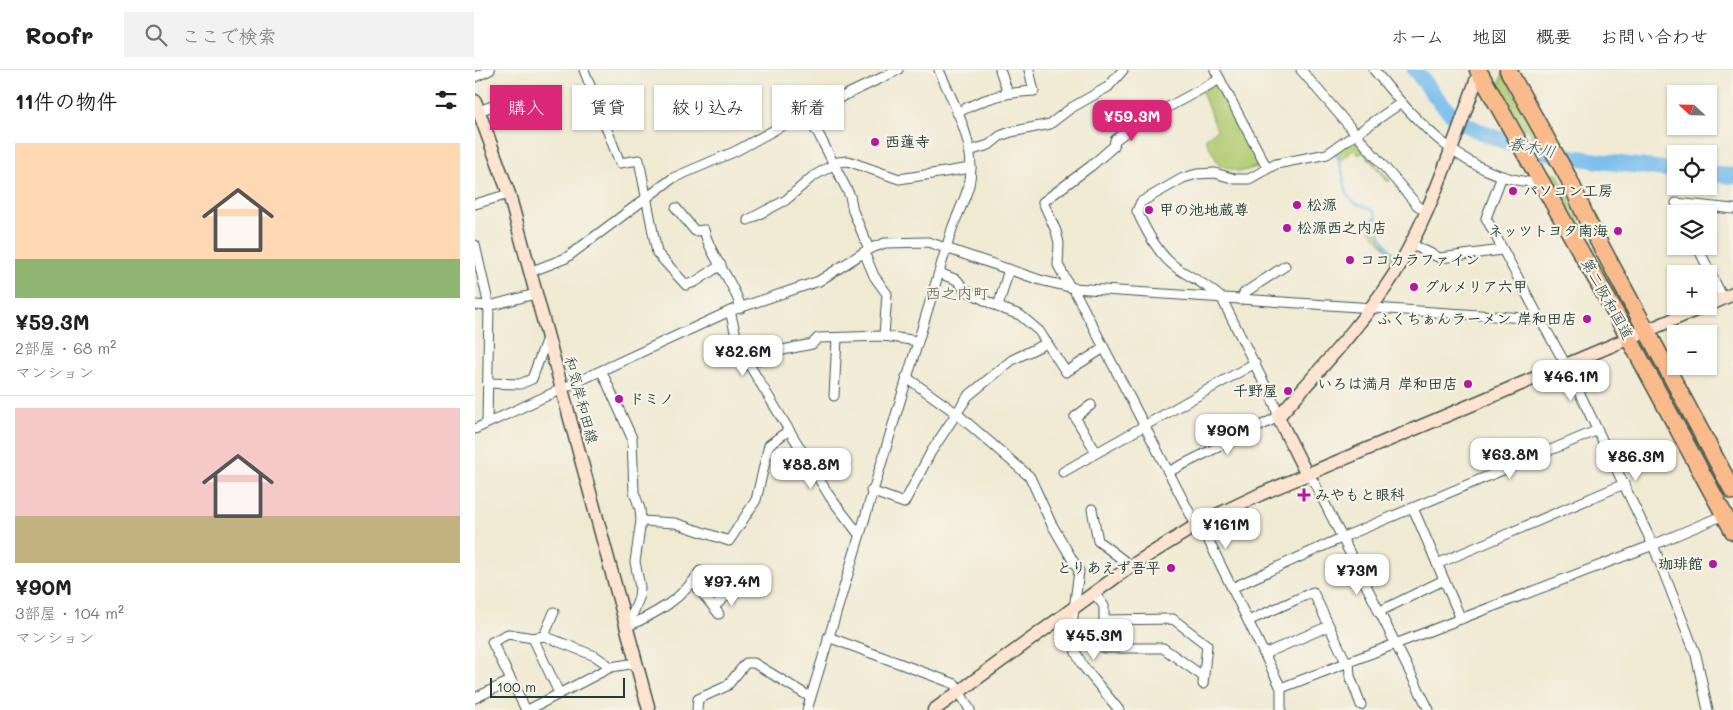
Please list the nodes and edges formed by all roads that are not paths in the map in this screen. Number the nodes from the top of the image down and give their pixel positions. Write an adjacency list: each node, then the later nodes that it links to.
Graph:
1 (490, 70): 13 (street)
2 (584, 70): 32 (street)
3 (898, 70): 16 (street)
4 (939, 70): 20 (street)
5 (1000, 70): 15 (street)
6 (1029, 70): 15 (street)
7 (1123, 70): 25 (street)
8 (1215, 70): 14 (street)
9 (1301, 70): 23 (street)
10 (1374, 70): 18 (street)
11 (1479, 70): 24 (street); 30 (highway, 第二阪和国道)
12 (1508, 70): 65 (highway, 第二阪和国道)
13 (475, 77)
14 (1220, 78): 28 (street); 52 (street)
15 (1008, 93): 20 (street)
16 (844, 96)
17 (490, 103): 19 (street)
18 (1401, 103): 23 (street); 24 (street)
19 (477, 106): 31 (street, 和気岸和田線)
20 (957, 113): 25 (street)
21 (775, 130): 32 (street)
22 (816, 130): 26 (street)
23 (1356, 133): 28 (street); 39 (street)
24 (1450, 150): 29 (street); 39 (street)
25 (969, 151): 27 (street)
26 (833, 164): 27 (street); 40 (street); 44 (street)
27 (971, 168): 43 (street)
28 (1267, 168): 55 (street)
29 (1502, 176): 30 (street); 45 (street)
30 (1538, 177): 69 (highway, 第二阪和国道)
31 (509, 194): 33 (street); 50 (street, 和気岸和田線)
32 (646, 198): 47 (street); 50 (street)
33 (475, 204)
34 (1677, 205): 35 (street)
35 (1695, 205)
36 (1717, 207): 38 (street)
37 (676, 208): 47 (street)
38 (1733, 209)
39 (1427, 212): 41 (street)
40 (748, 220)
41 (1411, 244): 45 (street); 61 (street)
42 (475, 245): 58 (street)
43 (947, 248): 44 (street); 49 (street); 51 (street)
44 (866, 250): 60 (street); 66 (street)
45 (1502, 250): 64 (street)
46 (1703, 255): 54 (street)
47 (721, 266): 60 (street)
48 (1285, 266): 56 (street)
49 (1009, 270): 52 (street); 59 (street)
50 (529, 272): 53 (street, 和気岸和田線)
51 (939, 273): 59 (street); 70 (street)
52 (1072, 287): 55 (street); 72 (street)
53 (535, 294): 58 (street); 67 (street, 和気岸和田線)
54 (1728, 296)
55 (1222, 299): 56 (street); 73 (street)
56 (1241, 300): 61 (street)
57 (475, 305): 58 (street)
58 (489, 306): 78 (street)
59 (998, 307): 71 (street)
60 (741, 308): 62 (street)
61 (1370, 308): 64 (street); 83 (street)
62 (730, 311): 74 (street); 76 (street)
63 (1684, 315): 65 (street)
64 (1540, 319): 75 (street)
65 (1647, 331): 69 (street); 95 (highway, 第二阪和国道)
66 (884, 336): 68 (street); 70 (street)
67 (547, 338): 78 (street); 79 (street, 和気岸和田線)
68 (837, 338): 74 (street); 80 (street)
69 (1629, 338): 75 (street); 98 (highway, 第二阪和国道)
70 (918, 341): 77 (street)
71 (1047, 343): 72 (street); 82 (street)
72 (1104, 348): 85 (street)
73 (1255, 362): 83 (street); 85 (street)
74 (749, 364): 87 (street)
75 (1566, 365): 88 (street); 92 (street)
76 (602, 372): 79 (street); 99 (street)
77 (906, 378): 82 (street); 94 (street)
78 (488, 383): 84 (street)
79 (561, 390): 84 (street); 119 (street, 和気岸和田線)
80 (834, 396)
81 (1091, 405): 89 (street)
82 (956, 413): 94 (street); 113 (street)
83 (1278, 417): 91 (street); 92 (street)
84 (487, 423): 86 (street)
85 (1143, 426): 89 (street); 91 (street)
86 (475, 429)
87 (789, 430): 99 (street); 102 (street)
88 (1598, 430): 93 (street); 96 (street)
89 (1096, 452): 90 (street)
90 (1063, 472)
91 (1168, 472): 100 (street)
92 (1307, 475): 100 (street); 103 (street)
93 (1624, 484): 104 (street); 105 (street)
94 (871, 491): 102 (street)
95 (1733, 491)
96 (1413, 508): 103 (street); 105 (street)
97 (1091, 509): 106 (street)
98 (1724, 515): 101 (highway, 第二阪和国道); 104 (street)
99 (641, 521): 119 (street)
100 (1198, 524): 106 (street); 111 (street)
101 (1733, 531)
102 (858, 533): 122 (street)
103 (1341, 538): 111 (street); 115 (street)
104 (1653, 545): 116 (street); 145 (street)
105 (1437, 564): 108 (street)
106 (1131, 566): 112 (street)
107 (700, 571): 109 (street)
108 (1444, 580): 115 (street); 116 (street)
109 (693, 582): 110 (street); 119 (street)
110 (735, 588)
111 (1231, 588): 118 (street)
112 (1094, 594): 113 (street); 117 (street)
113 (1075, 607): 131 (street); 142 (street)
114 (554, 612): 121 (street)
115 (1378, 612): 124 (street)
116 (1461, 619): 124 (street)
117 (1104, 620): 117 (street)
118 (1248, 620): 120 (street); 125 (street)
119 (627, 626): 127 (street, 和気岸和田線)
120 (1329, 626): 125 (street); 126 (street)
121 (544, 636): 123 (street); 128 (street)
122 (828, 637): 131 (street); 133 (street)
123 (533, 638): 129 (street); 132 (street)
124 (1394, 644): 126 (street); 144 (street)
125 (1264, 654): 130 (street)
126 (1348, 662): 130 (street); 135 (street)
127 (636, 664): 128 (street); 137 (street, 和気岸和田線)
128 (611, 667): 132 (street)
129 (510, 681): 134 (street); 136 (street)
130 (1281, 688): 143 (street)
131 (960, 691): 140 (street); 141 (street)
132 (559, 693): 136 (street)
133 (810, 697): 138 (street); 139 (street)
134 (475, 698)
135 (1361, 705)
136 (527, 710)
137 (649, 710)
138 (697, 710)
139 (807, 710)
140 (935, 710)
141 (969, 710)
142 (1119, 710)
143 (1281, 710)
144 (1429, 710)
145 (1707, 710)

